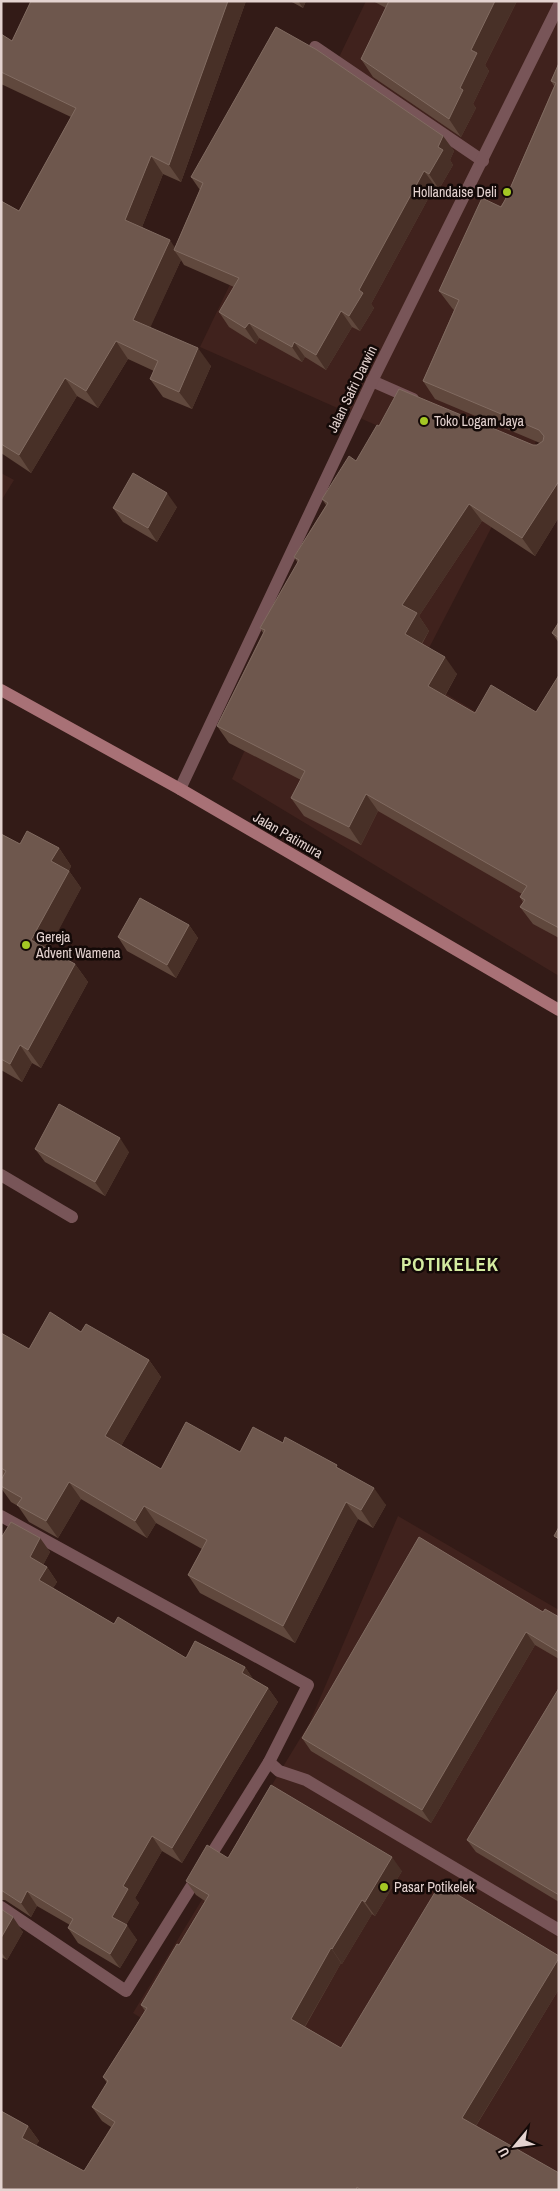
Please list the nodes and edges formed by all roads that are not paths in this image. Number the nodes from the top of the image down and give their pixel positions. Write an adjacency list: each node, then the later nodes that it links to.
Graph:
1 (558, 10): 3 (street, Jalan Safri Darwin)
2 (315, 47): 3 (street)
3 (483, 161): 4 (street, Jalan Safri Darwin)
4 (372, 381): 5 (street); 7 (street, Jalan Safri Darwin)
5 (425, 403)
6 (1, 690): 7 (main road, Jalan Patimura)
7 (180, 790): 8 (main road, Jalan Patimura)
8 (559, 1010)
9 (1, 1175): 10 (street)
10 (72, 1217)
11 (1, 1516): 12 (street)
12 (269, 1762): 13 (street); 14 (street)
13 (1, 1907)
14 (559, 1930)

